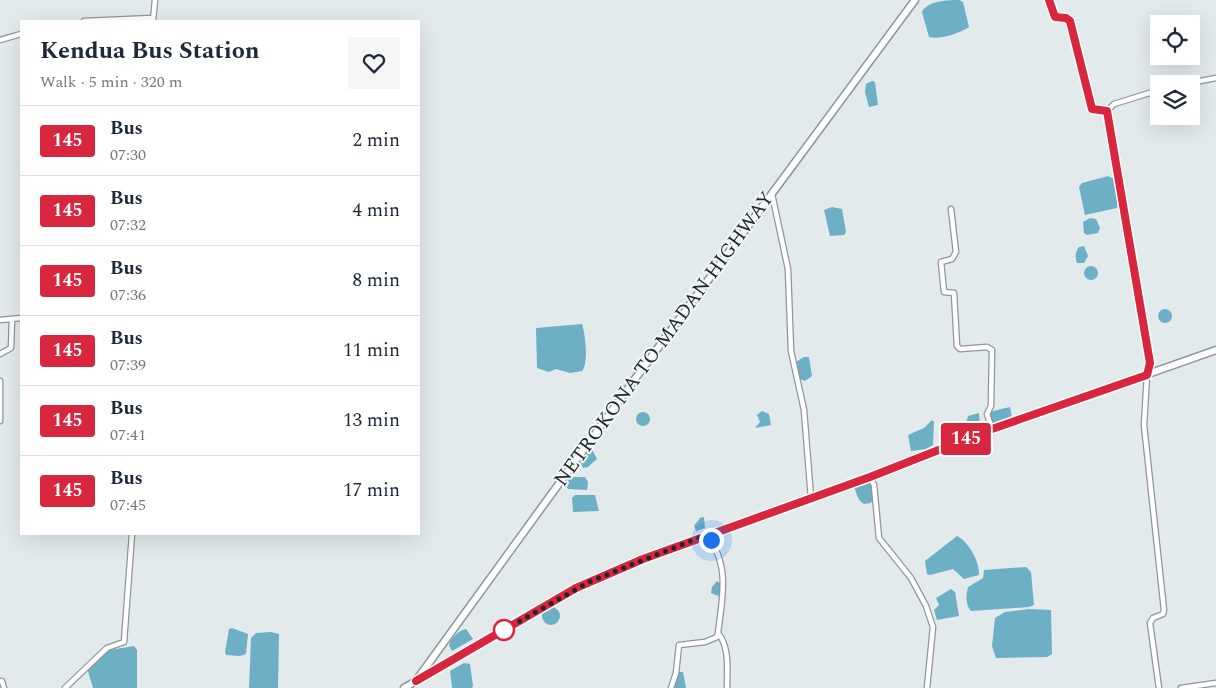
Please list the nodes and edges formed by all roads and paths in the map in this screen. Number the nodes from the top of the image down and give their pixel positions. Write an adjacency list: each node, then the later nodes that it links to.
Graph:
1 (155, 0): 5 (street)
2 (915, 0): 4 (main road, NETROKONA TO MADAN HIGHWAY)
3 (1049, 0): 11 (street)
4 (909, 3): 12 (main road, NETROKONA TO MADAN HIGHWAY)
5 (153, 20)
6 (20, 34): 7 (street)
7 (0, 40)
8 (1216, 78): 9 (street)
9 (1200, 81)
10 (1150, 93): 11 (street)
11 (1107, 111): 19 (street)
12 (772, 193): 24 (street); 29 (main road, NETROKONA TO MADAN HIGHWAY)
13 (952, 209): 22 (street)
14 (20, 318): 15 (street)
15 (12, 319): 16 (street); 18 (street)
16 (0, 320)
17 (1216, 350): 19 (main road)
18 (0, 354)
19 (1147, 375): 22 (main road); 37 (street)
20 (0, 381): 21 (street)
21 (0, 420)
22 (992, 429): 23 (main road)
23 (870, 477): 24 (main road); 36 (street)
24 (811, 498): 26 (main road)
25 (132, 535): 32 (street)
26 (706, 535): 27 (street); 29 (main road)
27 (718, 633): 34 (street); 35 (street)
28 (0, 681): 31 (street)
29 (416, 681): 33 (main road)
30 (1216, 683): 38 (street)
31 (4, 688)
32 (65, 688)
33 (404, 688)
34 (672, 688)
35 (727, 688)
36 (927, 688)
37 (1159, 688)
38 (1180, 688)

